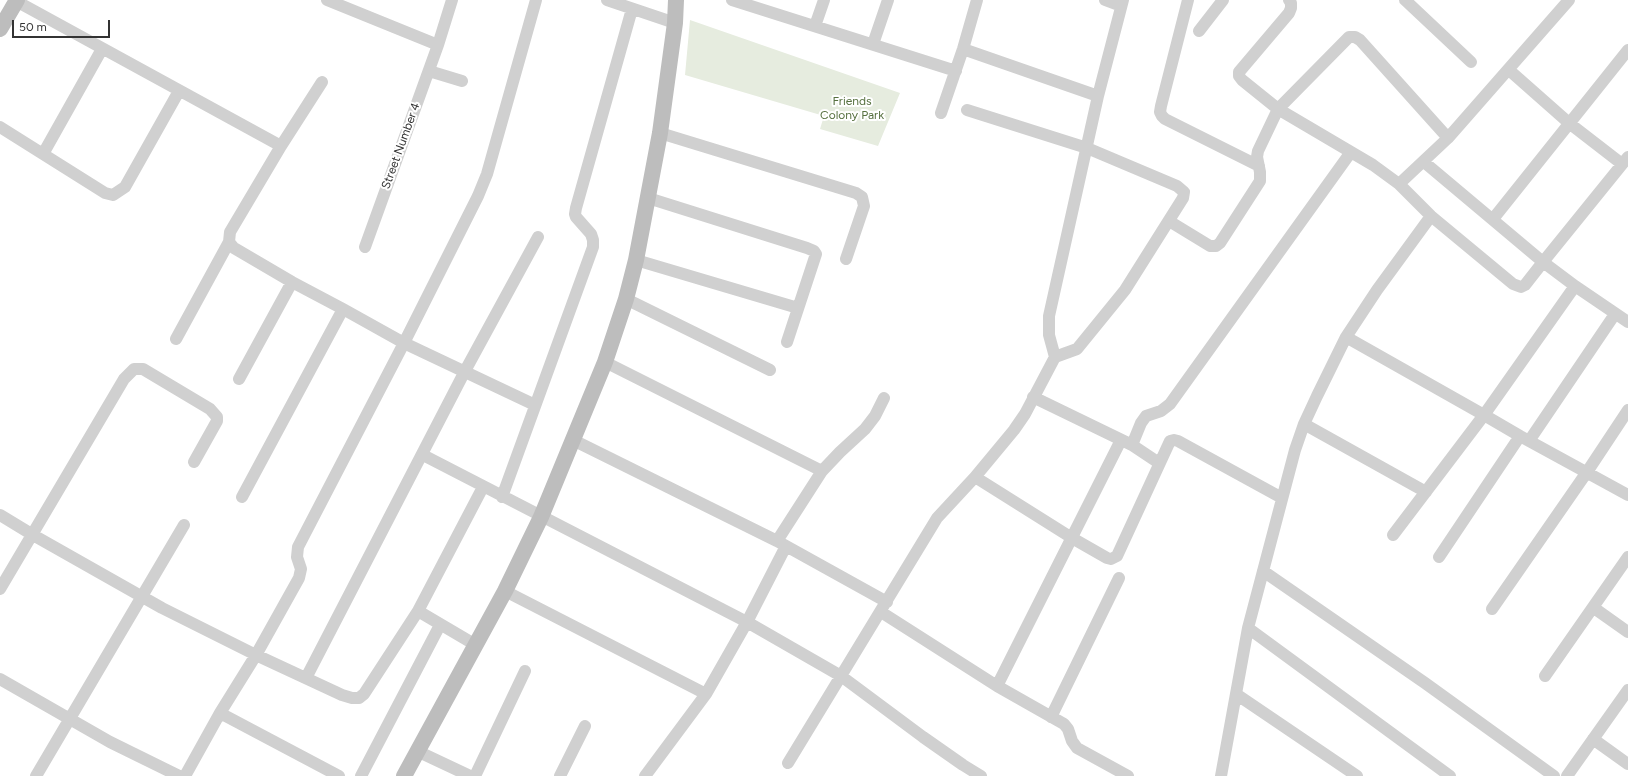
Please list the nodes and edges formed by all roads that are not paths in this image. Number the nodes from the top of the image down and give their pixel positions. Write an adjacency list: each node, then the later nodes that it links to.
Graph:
1 (327, 0): 25 (street)
2 (452, 0): 25 (street, Street Number 4)
3 (536, 0): 72 (street)
4 (607, 0): 19 (street)
5 (676, 0): 20 (street)
6 (732, 0): 16 (street)
7 (824, 0): 21 (street)
8 (888, 0): 24 (street)
9 (977, 0): 27 (street)
10 (1105, 0): 18 (street)
11 (1188, 0): 50 (street)
12 (1223, 0): 23 (street)
13 (1289, 0): 37 (street)
14 (1569, 0): 30 (street)
15 (17, 1): 22 (street); 26 (street)
16 (746, 2): 21 (street)
17 (1411, 2): 29 (street)
18 (1122, 3): 36 (street)
19 (632, 9): 20 (street); 80 (street)
20 (675, 23): 42 (street)
21 (815, 26): 24 (street)
22 (0, 29)
23 (1199, 31)
24 (873, 44): 32 (street)
25 (438, 45): 31 (street, Street Number 4)
26 (102, 49): 35 (street); 47 (street)
27 (963, 49): 32 (street); 36 (street)
28 (1628, 50): 40 (street)
29 (1471, 62)
30 (1509, 70): 40 (street); 43 (street)
31 (429, 71): 34 (street); 58 (street, Street Number 4)
32 (956, 71): 39 (street)
33 (322, 82): 44 (street)
34 (462, 82)
35 (178, 91): 44 (street); 47 (street)
36 (1098, 96): 45 (street)
37 (1278, 109): 43 (street); 46 (street); 50 (street)
38 (967, 110): 45 (street)
39 (941, 113)
40 (1569, 123): 48 (street); 54 (street)
41 (0, 128): 47 (street)
42 (660, 133): 52 (street); 59 (street)
43 (1448, 138): 49 (street)
44 (281, 146): 57 (street)
45 (1087, 148): 55 (street); 73 (street)
46 (1351, 152): 51 (street); 86 (street)
47 (43, 154)
48 (1625, 160): 61 (street)
49 (1424, 162): 51 (street); 54 (street)
50 (1259, 166): 55 (street)
51 (1398, 184): 53 (street)
52 (648, 198): 60 (street); 65 (street)
53 (1431, 216): 61 (street); 69 (street)
54 (1494, 219): 61 (street)
55 (1169, 221): 73 (street)
56 (538, 237): 76 (street)
57 (229, 242): 62 (street); 70 (street)
58 (364, 247)
59 (846, 259)
60 (636, 260): 64 (street); 65 (street)
61 (1543, 262): 63 (street)
62 (292, 282): 66 (street); 77 (street)
63 (1575, 286): 67 (street); 82 (street)
64 (626, 299): 74 (street); 75 (street)
65 (798, 308): 71 (street)
66 (343, 309): 72 (street); 96 (street)
67 (1615, 314): 68 (street); 84 (street)
68 (1628, 322)
69 (1346, 337): 82 (street); 83 (street)
70 (176, 339)
71 (787, 342)
72 (404, 343): 76 (street); 122 (street)
73 (1055, 357): 78 (street)
74 (605, 362): 85 (street); 90 (street)
75 (770, 370)
76 (465, 371): 80 (street); 87 (street)
77 (239, 379)
78 (1033, 397): 86 (street); 92 (street)
79 (884, 398): 90 (street)
80 (535, 405): 97 (street)
81 (1628, 410): 91 (street)
82 (1484, 414): 84 (street); 94 (street)
83 (1304, 424): 94 (street); 98 (street)
84 (1524, 439): 91 (street); 106 (street)
85 (573, 440): 100 (street); 105 (street)
86 (1127, 443): 89 (street); 104 (street)
87 (422, 455): 93 (street); 126 (street)
88 (194, 462): 102 (street)
89 (1159, 463): 98 (street); 104 (street)
90 (822, 471): 105 (street)
91 (1587, 472): 95 (street); 115 (street)
92 (975, 477): 104 (street); 113 (street)
93 (483, 487): 97 (street); 116 (street)
94 (1426, 492): 103 (street)
95 (1628, 495)
96 (242, 497)
97 (502, 497): 100 (street)
98 (1282, 498): 108 (street)
99 (0, 515): 102 (street)
100 (541, 517): 111 (street); 117 (street)
101 (184, 525): 112 (street)
102 (32, 535): 110 (street); 112 (street)
103 (1393, 535)
104 (1072, 538): 128 (street)
105 (781, 544): 113 (street); 117 (street)
106 (1439, 557)
107 (1628, 557): 114 (street)
108 (1263, 571): 119 (street); 156 (street)
109 (1119, 578): 134 (street)
110 (0, 589)
111 (504, 591): 121 (street); 130 (street)
112 (141, 596): 122 (street); 135 (street)
113 (884, 607): 124 (street); 128 (street)
114 (1594, 608): 120 (street); 125 (street)
115 (1492, 609)
116 (418, 611): 118 (street); 126 (street)
117 (747, 622): 124 (street); 130 (street)
118 (440, 625): 121 (street); 146 (street)
119 (1248, 628): 131 (street); 155 (street)
120 (1628, 632)
121 (474, 644): 138 (street)
122 (256, 655): 126 (street); 133 (street)
123 (525, 671): 149 (street)
124 (841, 676): 139 (street); 152 (street)
125 (1545, 676)
126 (306, 678)
127 (0, 679): 135 (street)
128 (997, 686): 134 (street)
129 (1628, 690): 132 (street)
130 (706, 694): 151 (street)
131 (1236, 694): 141 (street); 154 (street)
132 (1624, 702): 137 (street)
133 (220, 712): 144 (street); 145 (street)
134 (1051, 717): 153 (street)
135 (70, 720): 142 (street); 143 (street)
136 (585, 726): 150 (street)
137 (1593, 739): 140 (street); 157 (street)
138 (417, 751): 147 (street); 148 (street)
139 (788, 763)
140 (1628, 764)
141 (1224, 775)
142 (36, 776)
143 (179, 776)
144 (185, 776)
145 (340, 776)
146 (361, 776)
147 (404, 776)
148 (470, 776)
149 (475, 776)
150 (560, 776)
151 (645, 776)
152 (982, 776)
153 (1128, 776)
154 (1356, 776)
155 (1450, 776)
156 (1554, 776)
157 (1567, 776)

